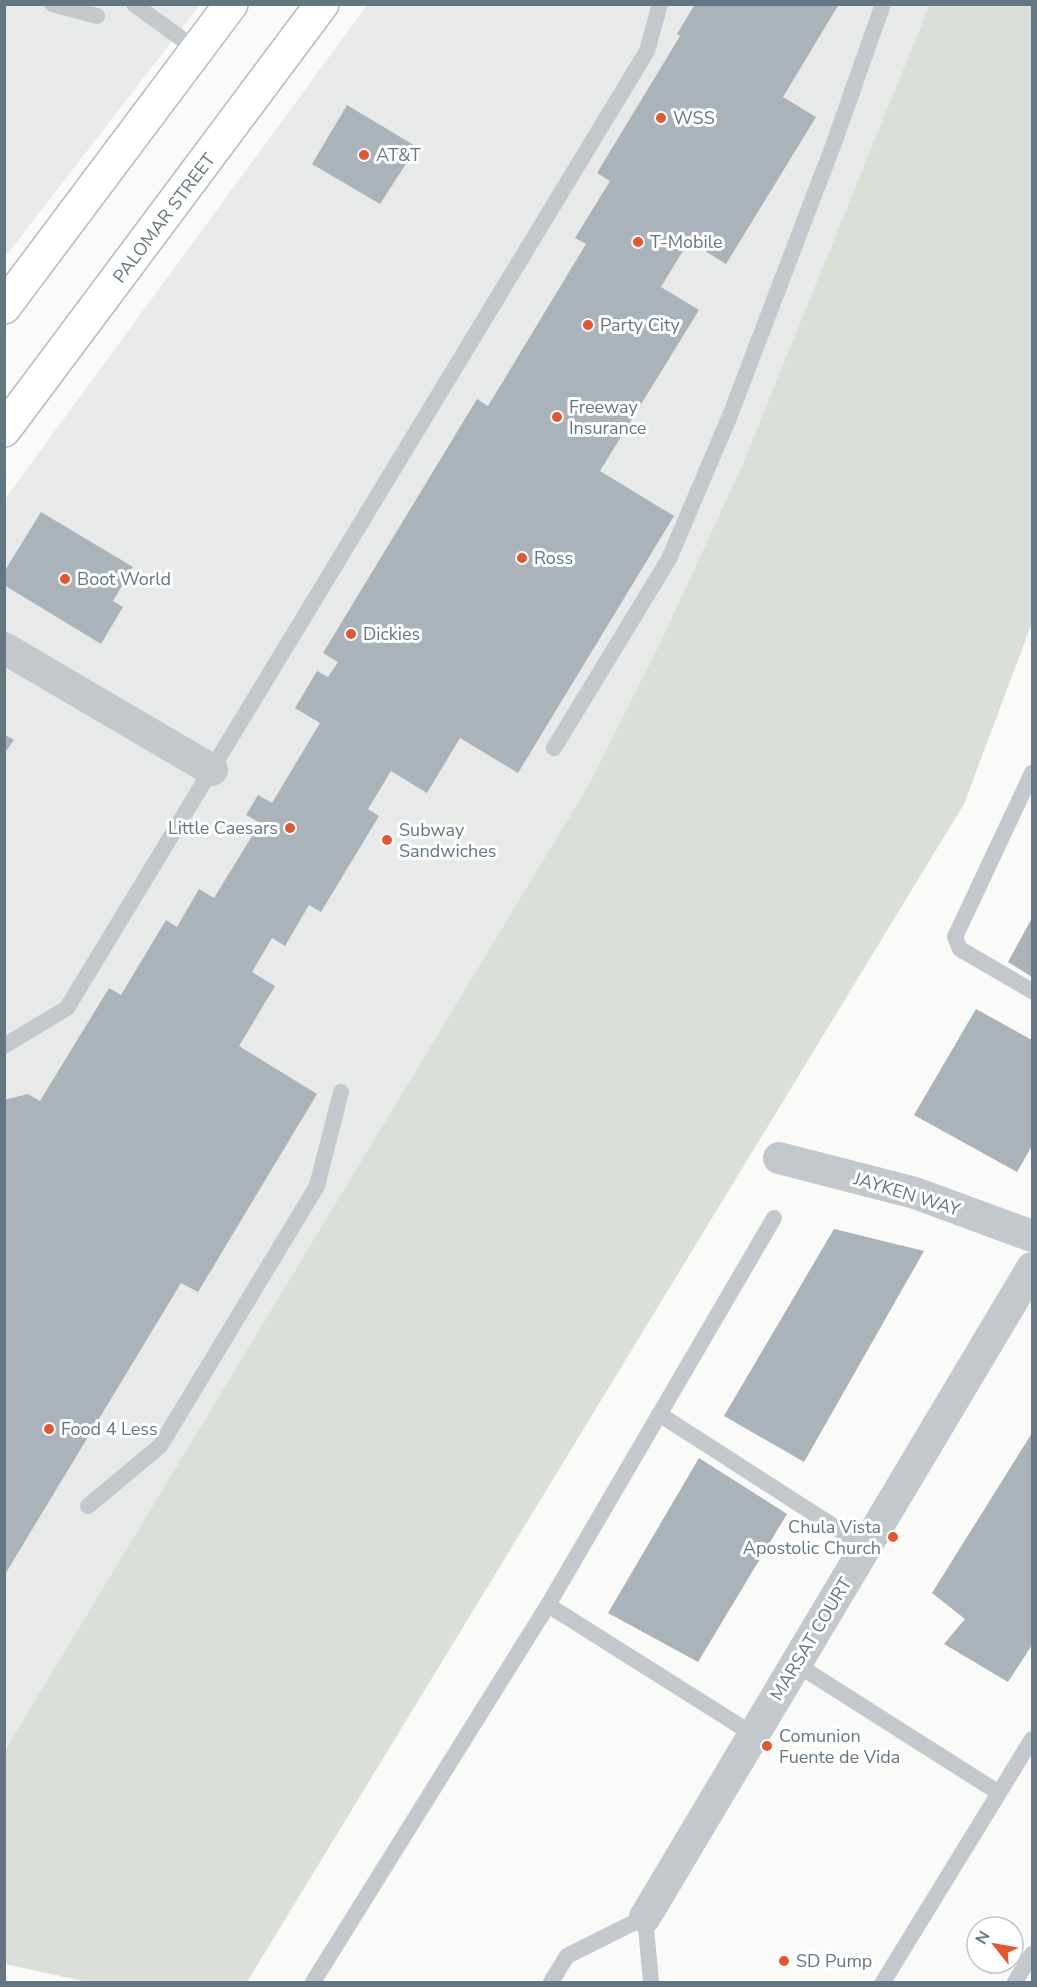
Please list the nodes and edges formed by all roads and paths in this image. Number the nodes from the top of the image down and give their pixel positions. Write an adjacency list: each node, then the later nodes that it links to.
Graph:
1 (52, 4): 7 (lane)
2 (134, 4): 8 (lane)
3 (231, 4): 8 (main road)
4 (322, 4): 10 (main road, PALOMAR STREET)
5 (660, 4): 13 (lane)
6 (883, 4): 12 (lane)
7 (97, 16)
8 (197, 50): 9 (main road)
9 (4, 307)
10 (4, 430)
11 (4, 648): 13 (street)
12 (554, 748)
13 (212, 770): 16 (lane)
14 (1032, 773): 15 (lane)
15 (1032, 991)
16 (4, 1046)
17 (342, 1092): 23 (lane)
18 (779, 1158): 20 (street, JAYKEN WAY)
19 (774, 1218): 22 (lane)
20 (1032, 1236)
21 (1032, 1268): 24 (street, MARSAT COURT)
22 (659, 1414): 24 (lane); 25 (lane)
23 (88, 1506)
24 (866, 1547): 26 (street, MARSAT COURT)
25 (548, 1605): 27 (lane); 32 (lane)
26 (796, 1664): 27 (street, MARSAT COURT); 29 (lane)
27 (754, 1735): 30 (street, MARSAT COURT)
28 (1032, 1739): 29 (lane)
29 (999, 1793): 35 (lane)
30 (645, 1917): 33 (lane); 34 (lane)
31 (1032, 1954): 36 (lane)
32 (314, 1983)
33 (551, 1983)
34 (651, 1983)
35 (883, 1983)
36 (1015, 1983)

